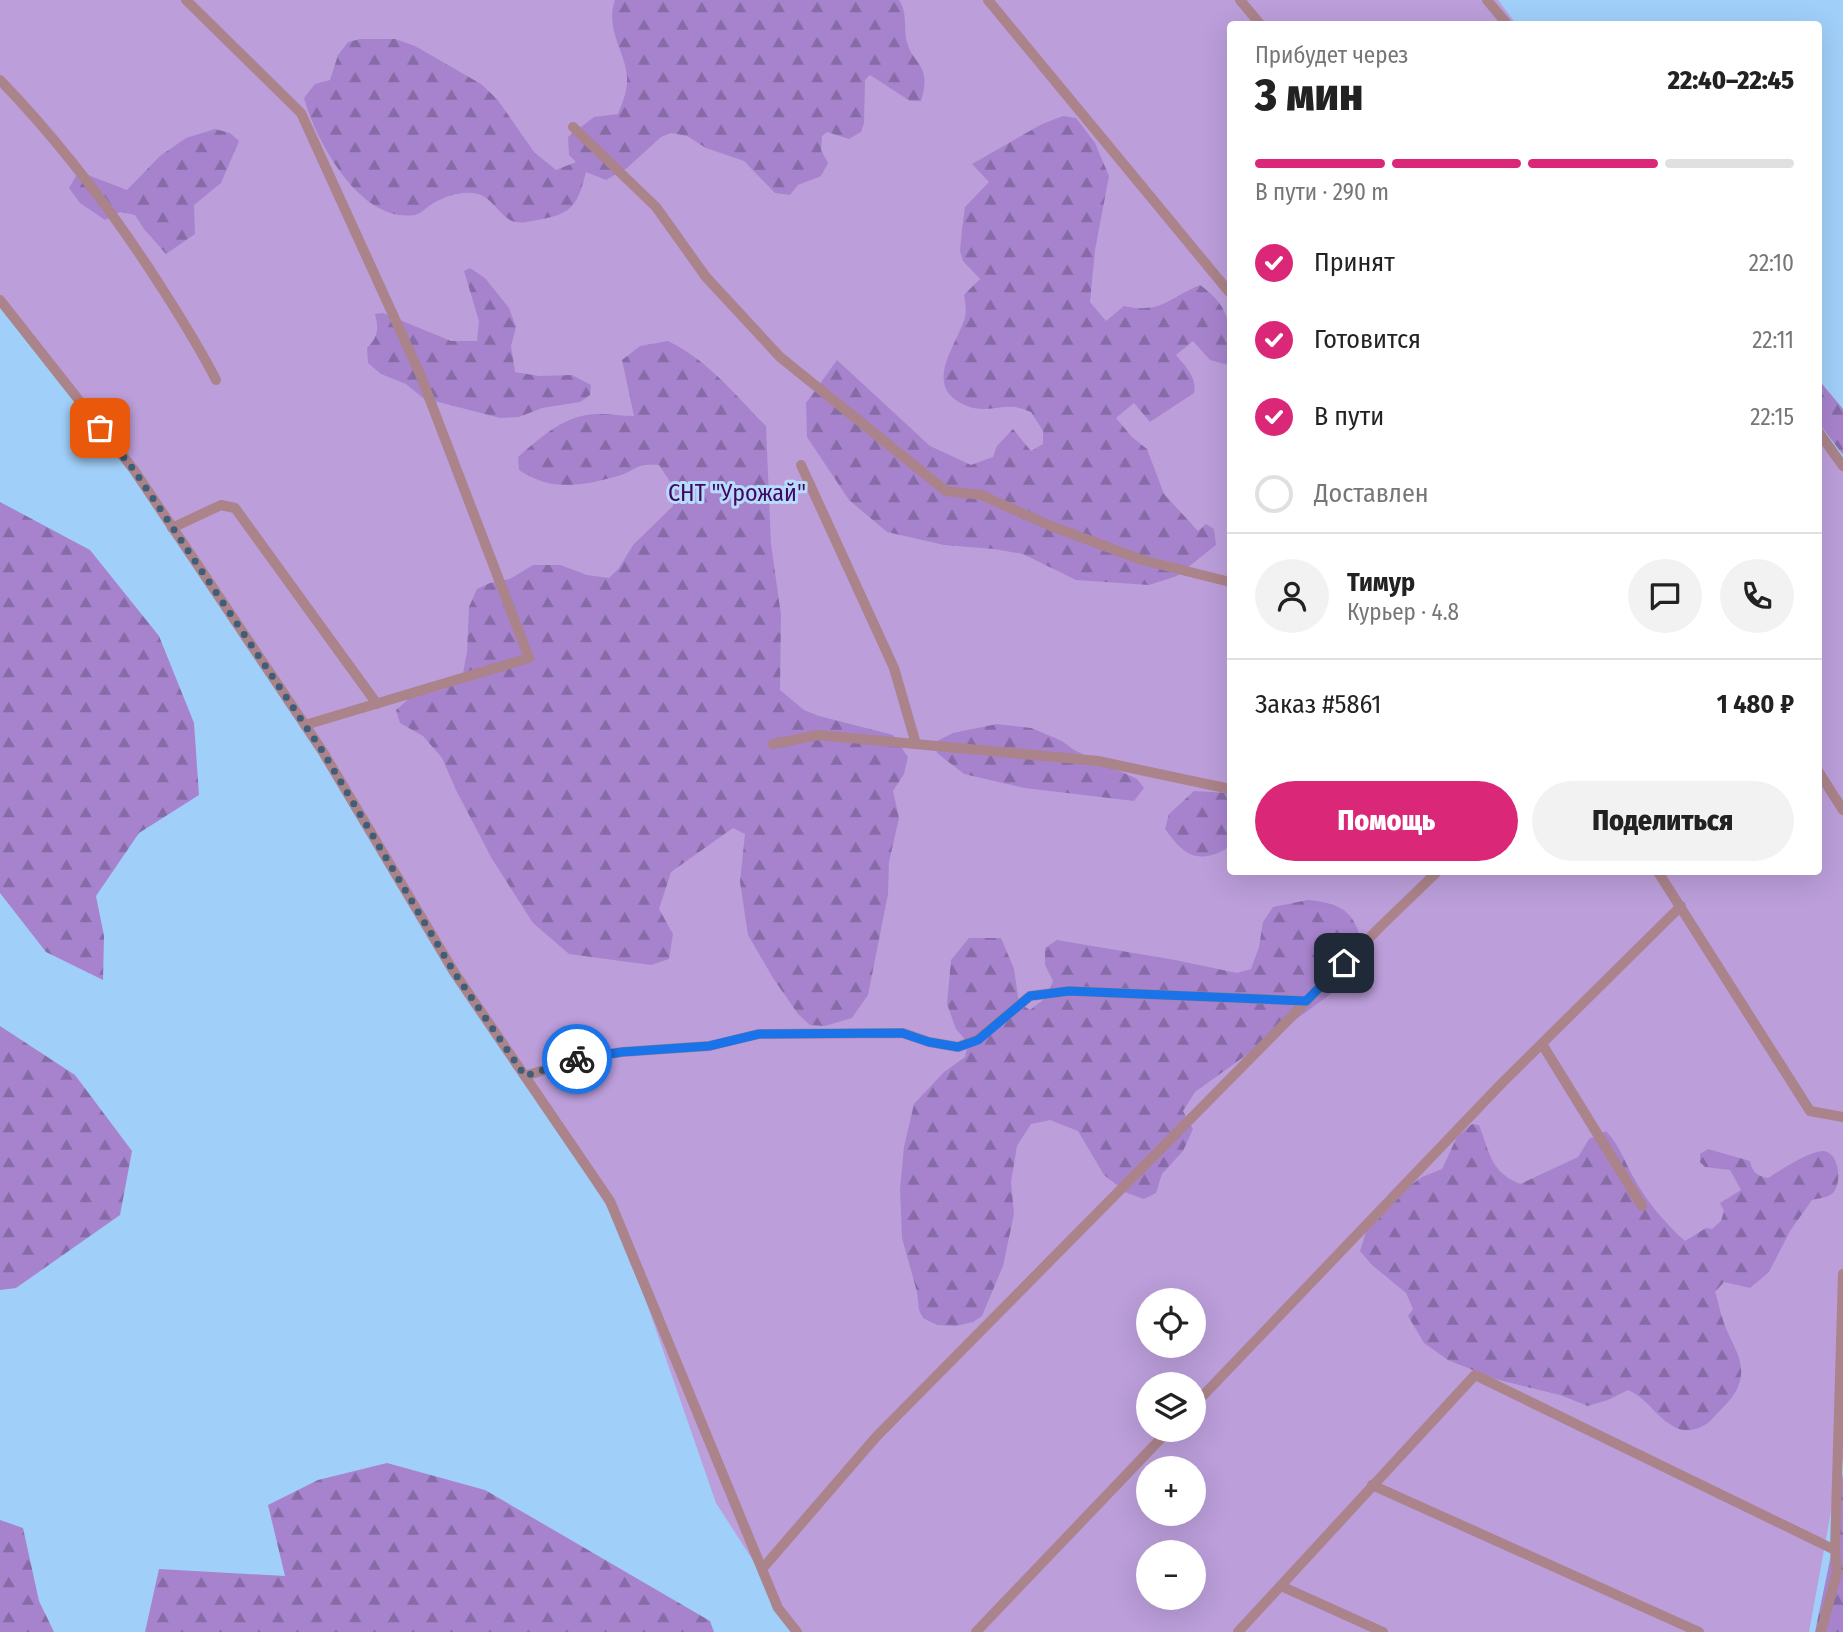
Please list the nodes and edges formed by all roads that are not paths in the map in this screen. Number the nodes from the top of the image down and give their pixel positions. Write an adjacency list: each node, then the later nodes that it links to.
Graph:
1 (186, 0): 17 (lane)
2 (988, 0): 9 (lane)
3 (1240, 0): 5 (lane)
4 (1487, 0): 6 (lane)
5 (1257, 21)
6 (1504, 21)
7 (0, 80): 11 (lane)
8 (573, 127): 16 (lane)
9 (1227, 289)
10 (0, 300): 15 (lane)
11 (216, 380)
12 (1822, 437): 14 (lane)
13 (801, 465): 20 (lane)
14 (1843, 466)
15 (172, 528): 17 (lane); 18 (lane)
16 (1227, 581)
17 (377, 704): 18 (lane)
18 (305, 726): 29 (lane)
19 (773, 744): 20 (lane)
20 (916, 744): 22 (lane)
21 (1822, 777): 23 (lane)
22 (1227, 788)
23 (1843, 810)
24 (1434, 875): 27 (lane)
25 (1660, 875): 26 (lane)
26 (1681, 906): 28 (lane); 30 (lane)
27 (1306, 1001): 29 (lane); 38 (lane)
28 (1542, 1044): 31 (lane); 33 (lane)
29 (525, 1076): 38 (lane)
30 (1843, 1118)
31 (1642, 1206)
32 (1843, 1273): 37 (lane)
33 (1206, 1393)
34 (1158, 1442): 41 (lane)
35 (1372, 1485): 37 (lane); 39 (lane); 44 (lane)
36 (1843, 1492): 37 (lane)
37 (1835, 1550): 45 (lane)
38 (762, 1568): 40 (lane)
39 (1281, 1586): 42 (lane); 43 (lane)
40 (797, 1632)
41 (976, 1632)
42 (1238, 1632)
43 (1383, 1632)
44 (1699, 1632)
45 (1821, 1632)

